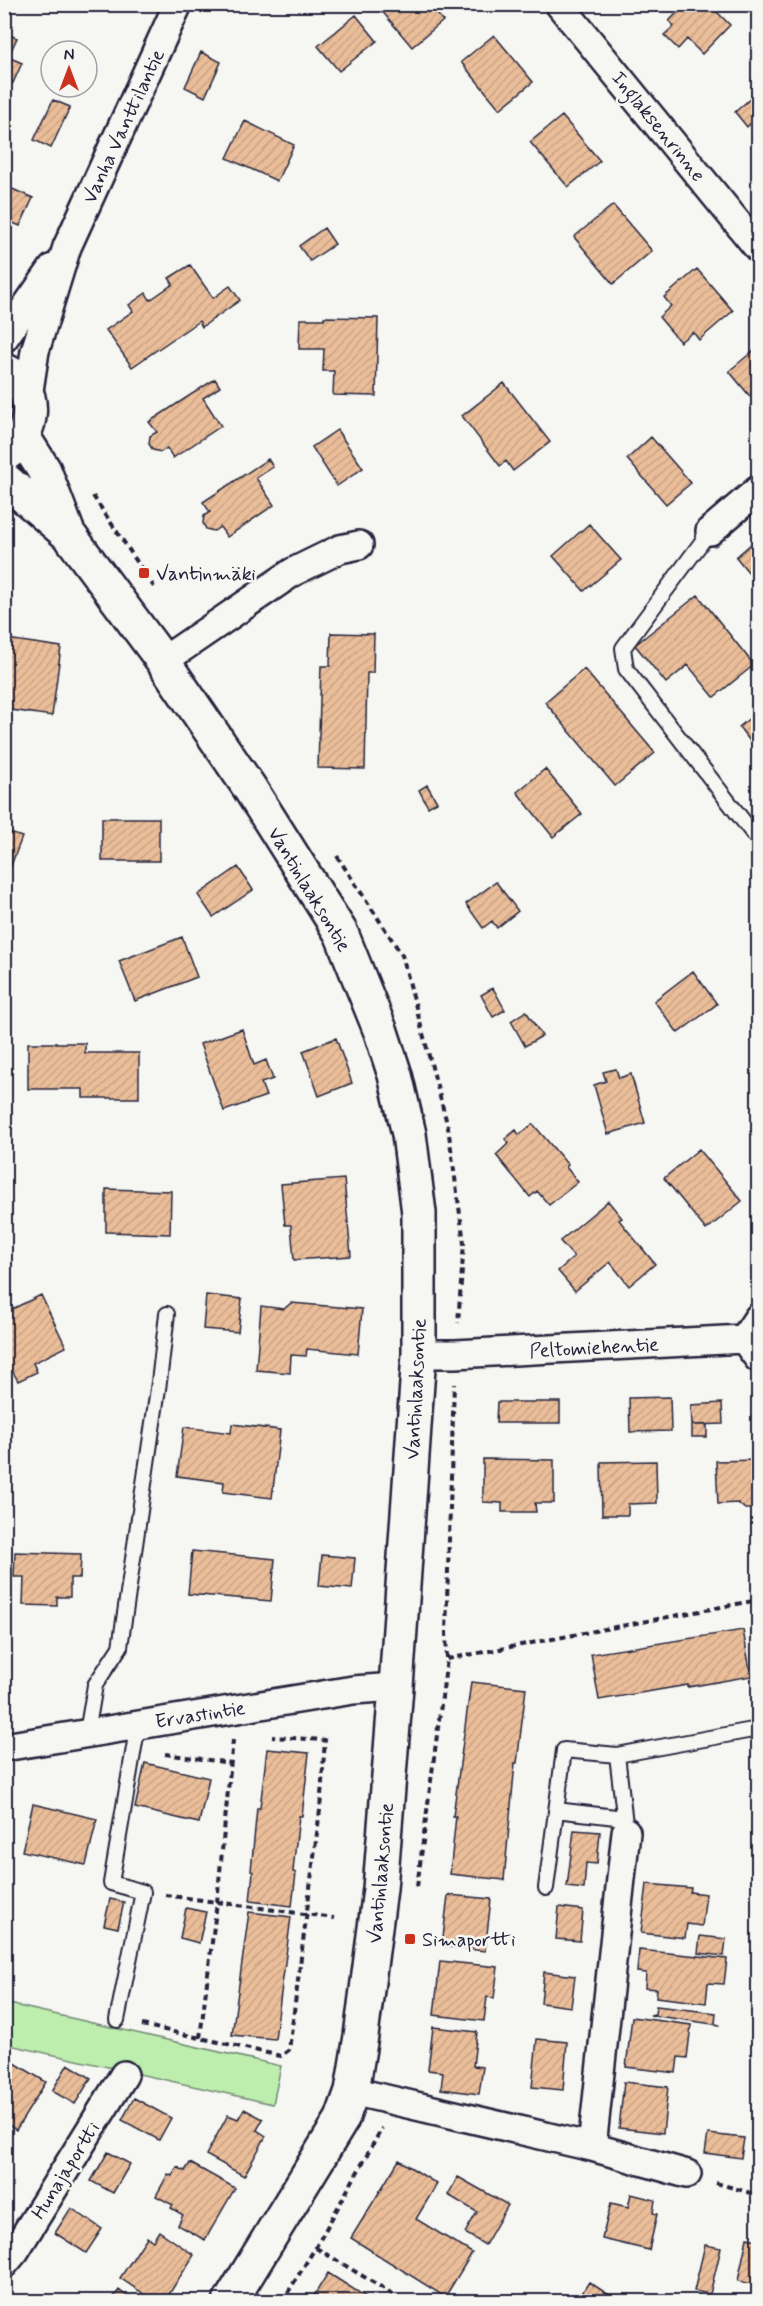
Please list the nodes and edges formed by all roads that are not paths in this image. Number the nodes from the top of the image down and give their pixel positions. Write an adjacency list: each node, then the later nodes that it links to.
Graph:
1 (178, 4): 3 (street, Vanha Vanttilantie)
2 (559, 4): 4 (street, Inglaksenrinne)
3 (67, 247): 5 (street, Vanha Vanttilantie); 7 (street, Vanha Vanttilantie)
4 (759, 248)
5 (4, 338)
6 (4, 370): 7 (street)
7 (28, 397): 8 (street)
8 (14, 446): 12 (street, Vantinlaaksontie)
9 (4, 479): 12 (street, Vantinlaaksontie)
10 (759, 490): 11 (street)
11 (710, 531): 15 (lane)
12 (70, 536): 14 (street, Vantinlaaksontie)
13 (359, 545): 14 (street)
14 (163, 661): 18 (street, Vantinlaaksontie)
15 (759, 840)
16 (167, 1314): 21 (lane)
17 (754, 1338): 18 (street, Peltomiehentie)
18 (419, 1354): 19 (street, Vantinlaaksontie)
19 (396, 1687): 22 (street, Ervastintie); 30 (street, Vantinlaaksontie)
20 (759, 1729): 24 (lane)
21 (87, 1733): 22 (street, Ervastintie); 23 (street, Ervastintie)
22 (136, 1737): 28 (lane)
23 (4, 1747)
24 (618, 1755): 25 (lane); 26 (lane)
25 (556, 1810): 26 (lane); 27 (lane)
26 (625, 1825): 31 (street)
27 (546, 1888)
28 (117, 2020)
29 (124, 2075): 33 (street, Hunajaportti)
30 (352, 2091): 31 (street); 34 (street, Vantinlaaksontie)
31 (592, 2146): 32 (street)
32 (687, 2174)
33 (4, 2264)
34 (230, 2301)

